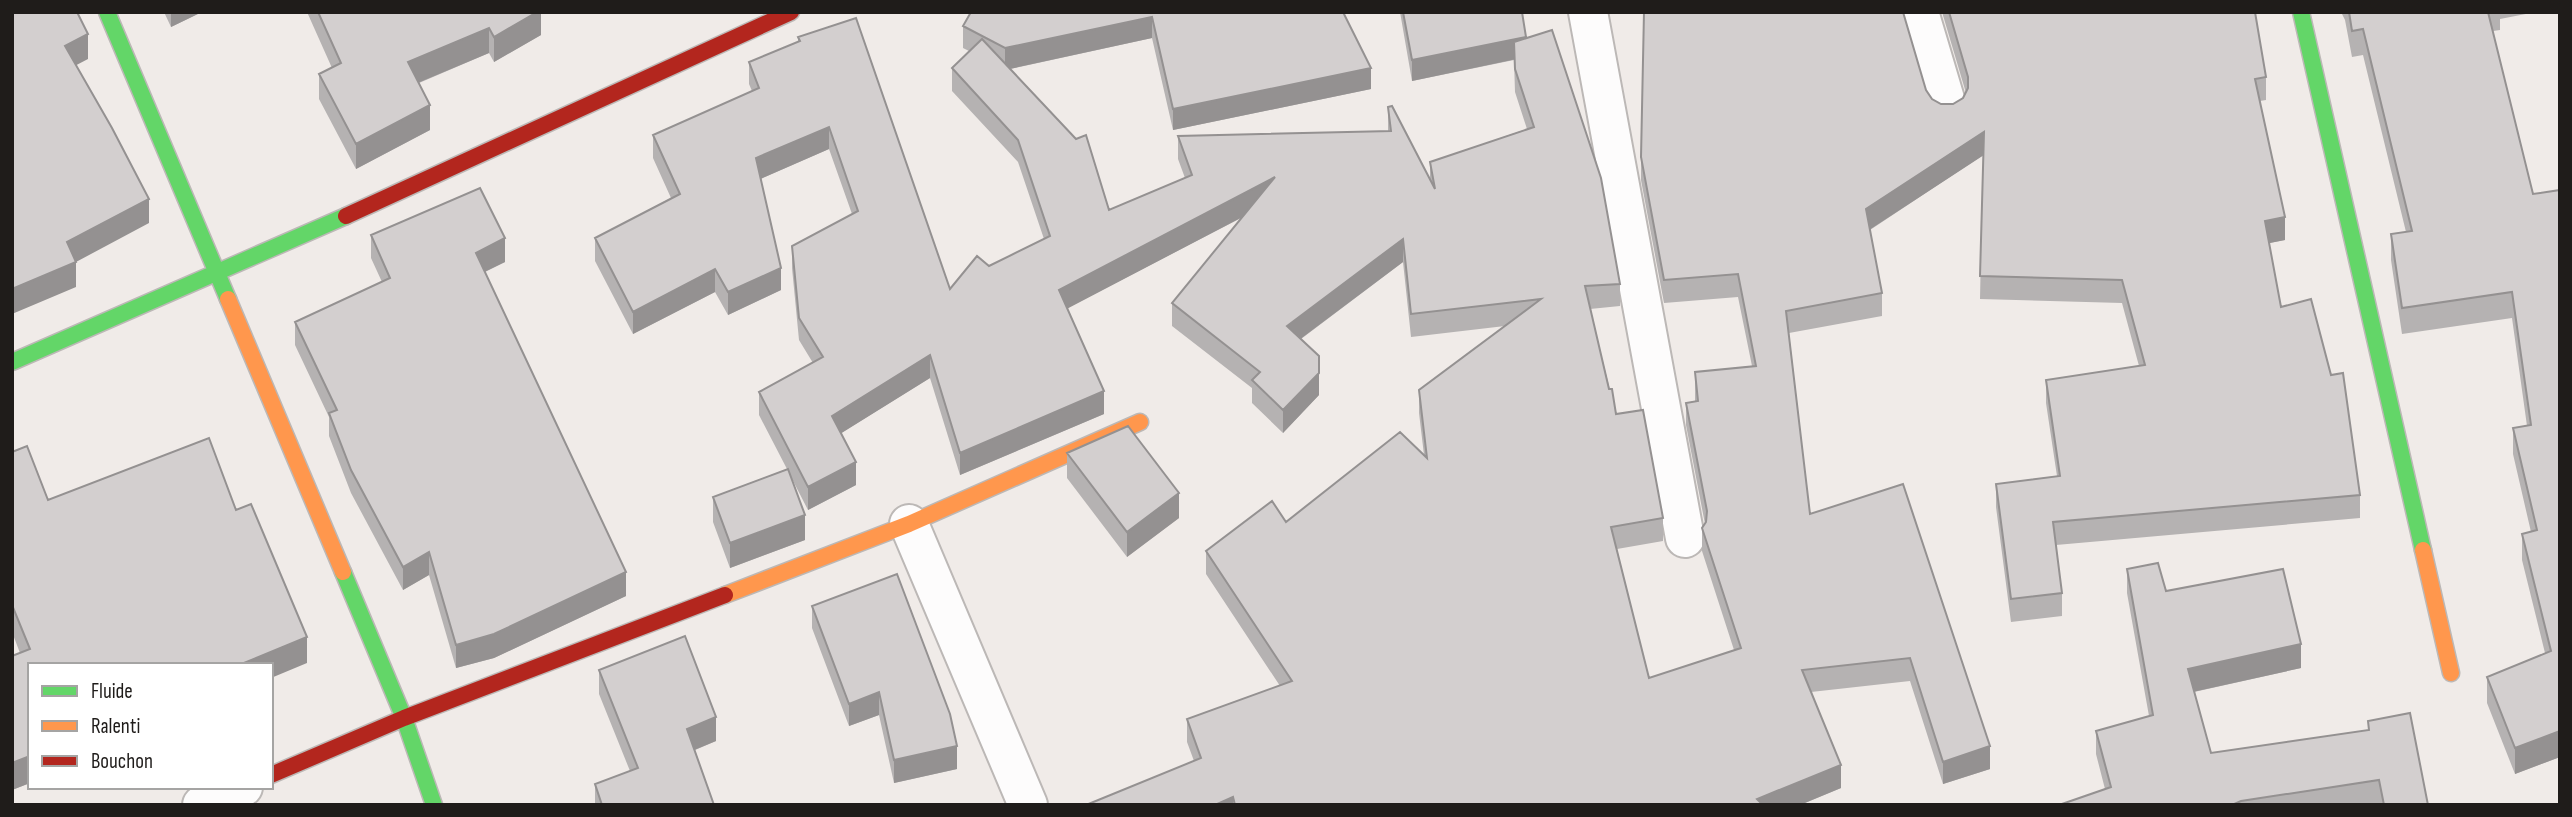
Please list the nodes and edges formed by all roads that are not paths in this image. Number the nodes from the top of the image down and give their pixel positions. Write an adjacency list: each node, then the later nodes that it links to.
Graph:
1 (107, 12): 7 (street)
2 (791, 12): 7 (street)
3 (1588, 12): 11 (street)
4 (1919, 12): 6 (street)
5 (2301, 12): 12 (street)
6 (1947, 106)
7 (218, 274): 8 (street); 13 (street)
8 (12, 362)
9 (1140, 422): 10 (street)
10 (909, 524): 13 (street); 18 (street)
11 (1685, 538)
12 (2451, 673)
13 (404, 718): 14 (street); 17 (street)
14 (273, 774)
15 (238, 789): 16 (street)
16 (202, 805)
17 (434, 805)
18 (1028, 805)

